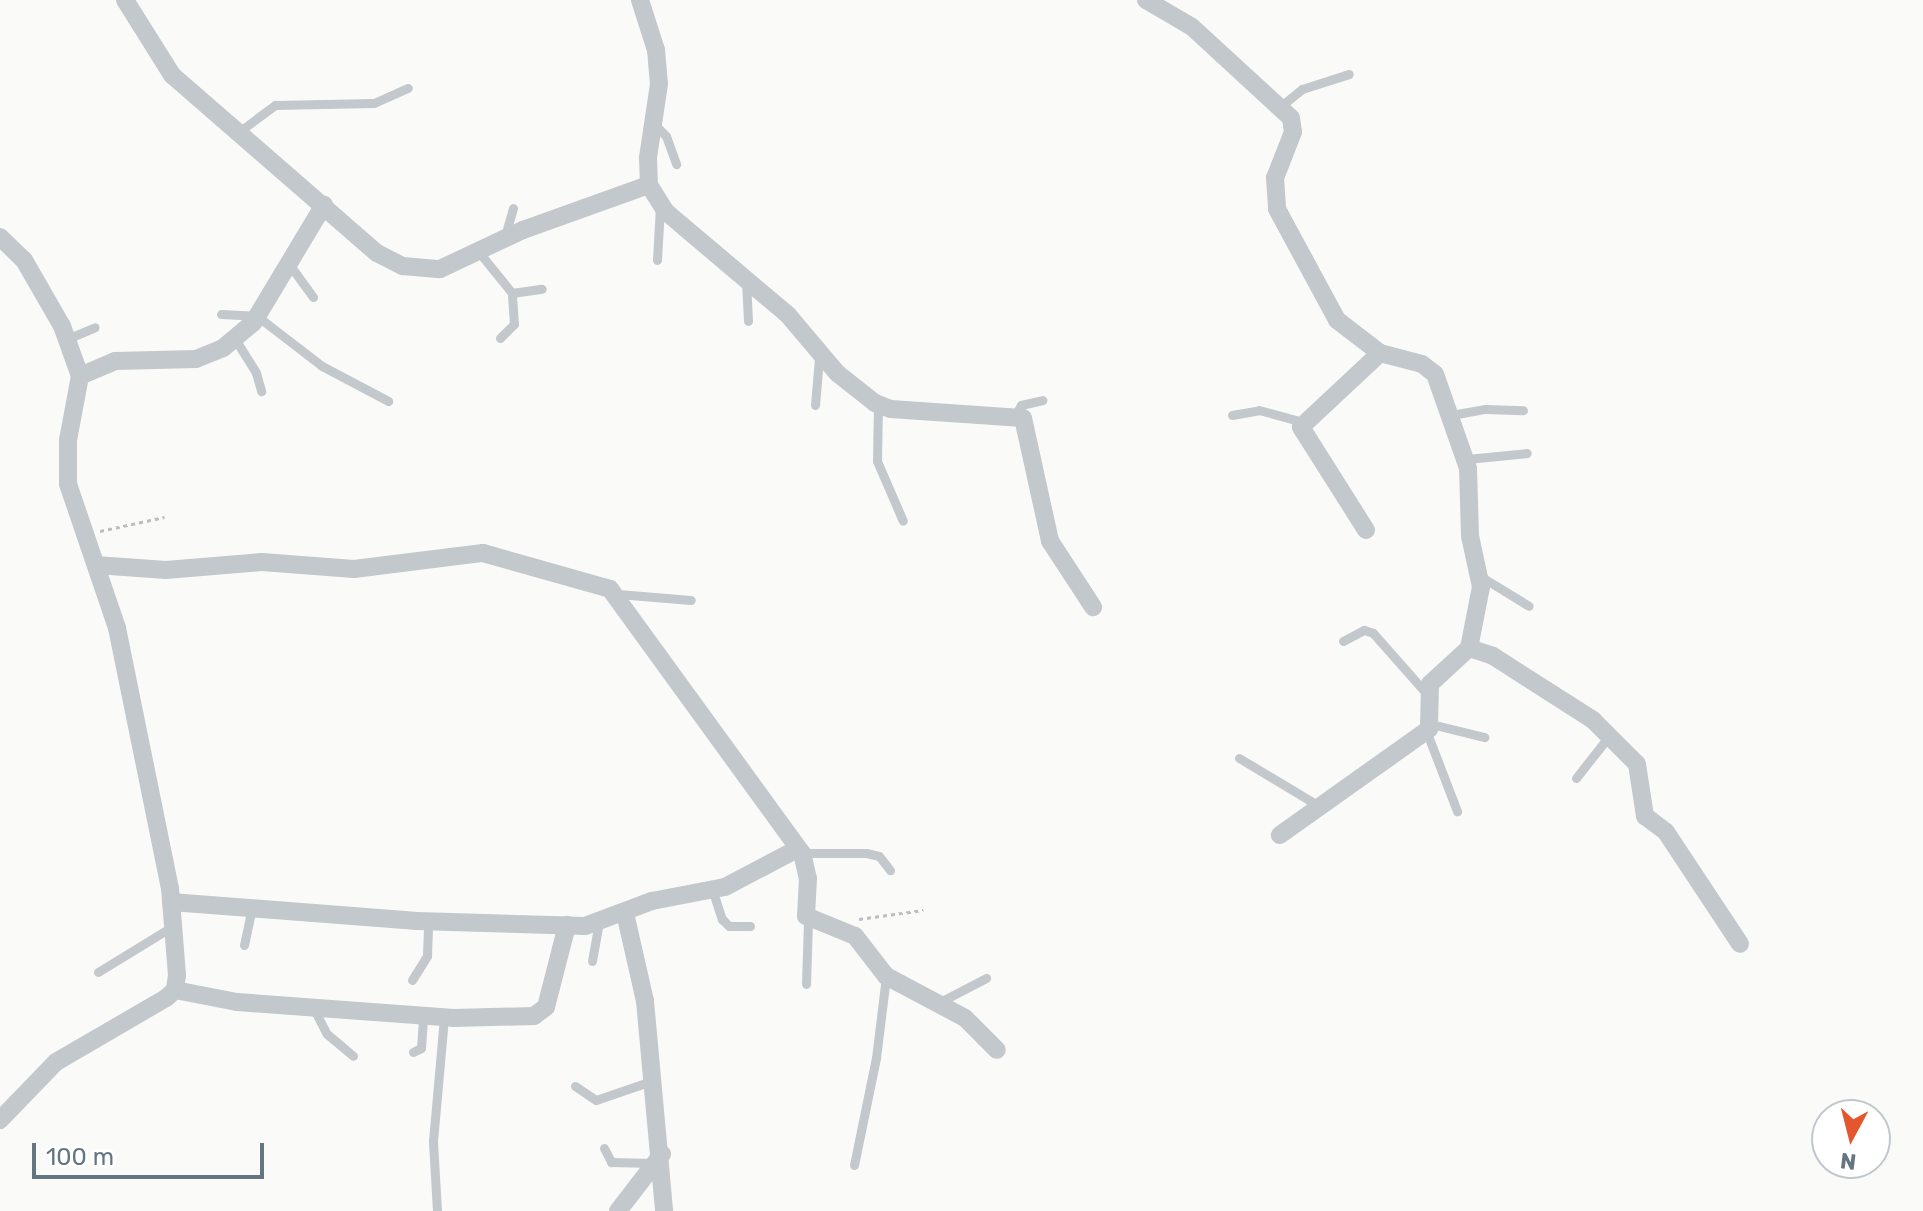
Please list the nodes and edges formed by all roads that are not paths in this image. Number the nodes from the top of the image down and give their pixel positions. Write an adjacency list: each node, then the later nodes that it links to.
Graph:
1 (640, 0): 7 (street)
2 (1146, 0): 6 (street)
3 (132, 2): 8 (street)
4 (1349, 74): 6 (lane)
5 (408, 88): 8 (lane)
6 (1281, 106): 31 (street)
7 (653, 123): 9 (lane); 10 (street)
8 (240, 131): 12 (street)
9 (676, 164)
10 (649, 185): 11 (street); 15 (street)
11 (661, 204): 17 (lane); 19 (street)
12 (324, 205): 16 (street); 18 (street)
13 (513, 208): 15 (lane)
14 (0, 237): 28 (street)
15 (504, 239): 16 (street)
16 (478, 251): 21 (lane)
17 (657, 260)
18 (289, 264): 22 (lane); 24 (street)
19 (746, 279): 25 (lane); 30 (street)
20 (542, 289): 21 (lane)
21 (512, 293): 27 (lane)
22 (313, 297)
23 (221, 314): 24 (lane)
24 (257, 316): 29 (street); 35 (lane)
25 (748, 321)
26 (95, 327): 28 (lane)
27 (500, 338)
28 (67, 339): 32 (street)
29 (235, 339): 32 (street); 33 (lane)
30 (819, 353): 36 (street); 37 (lane)
31 (1380, 353): 41 (street); 42 (street)
32 (80, 376): 47 (street)
33 (261, 391)
34 (1042, 400): 39 (lane)
35 (388, 401)
36 (878, 404): 39 (street); 45 (lane)
37 (815, 405)
38 (1523, 410): 41 (lane)
39 (1016, 414): 52 (street)
40 (1232, 415): 42 (lane)
41 (1451, 415): 44 (street)
42 (1303, 422): 46 (street)
43 (1527, 453): 44 (lane)
44 (1467, 459): 48 (street)
45 (903, 521)
46 (1366, 530)
47 (96, 565): 49 (street); 67 (street)
48 (1480, 576): 51 (lane); 54 (street)
49 (618, 594): 50 (lane); 64 (street)
50 (691, 600)
51 (1529, 606)
52 (1093, 607)
53 (1343, 641): 55 (lane)
54 (1469, 648): 55 (street); 57 (street)
55 (1427, 694): 56 (street)
56 (1429, 729): 58 (lane); 61 (street); 62 (lane)
57 (1609, 736): 60 (lane); 76 (street)
58 (1484, 737)
59 (1239, 758): 61 (lane)
60 (1576, 778)
61 (1321, 807): 63 (street)
62 (1457, 811)
63 (1280, 835)
64 (800, 851): 65 (lane); 66 (street); 70 (street)
65 (890, 870)
66 (712, 889): 69 (street); 75 (lane)
67 (171, 902): 68 (street); 74 (street)
68 (252, 906): 71 (street); 77 (lane)
69 (625, 913): 72 (street); 92 (street)
70 (808, 919): 80 (street); 83 (lane)
71 (428, 921): 73 (street); 82 (lane)
72 (599, 922): 73 (street); 78 (lane)
73 (567, 925): 88 (street)
74 (173, 926): 79 (lane); 84 (street)
75 (750, 926)
76 (1740, 944)
77 (244, 945)
78 (592, 961)
79 (98, 972)
80 (886, 976): 85 (street); 97 (lane)
81 (986, 978): 85 (lane)
82 (412, 980)
83 (806, 984)
84 (175, 990): 86 (street); 94 (street)
85 (940, 1002): 89 (street)
86 (313, 1007): 87 (street); 91 (lane)
87 (423, 1016): 88 (street); 90 (lane)
88 (444, 1017): 98 (lane)
89 (997, 1050)
90 (413, 1052)
91 (353, 1056)
92 (654, 1080): 93 (lane); 96 (street)
93 (575, 1086)
94 (0, 1120)
95 (604, 1148): 96 (lane)
96 (658, 1159): 99 (street); 100 (street)
97 (854, 1165)
98 (437, 1211)
99 (618, 1211)
100 (664, 1211)

